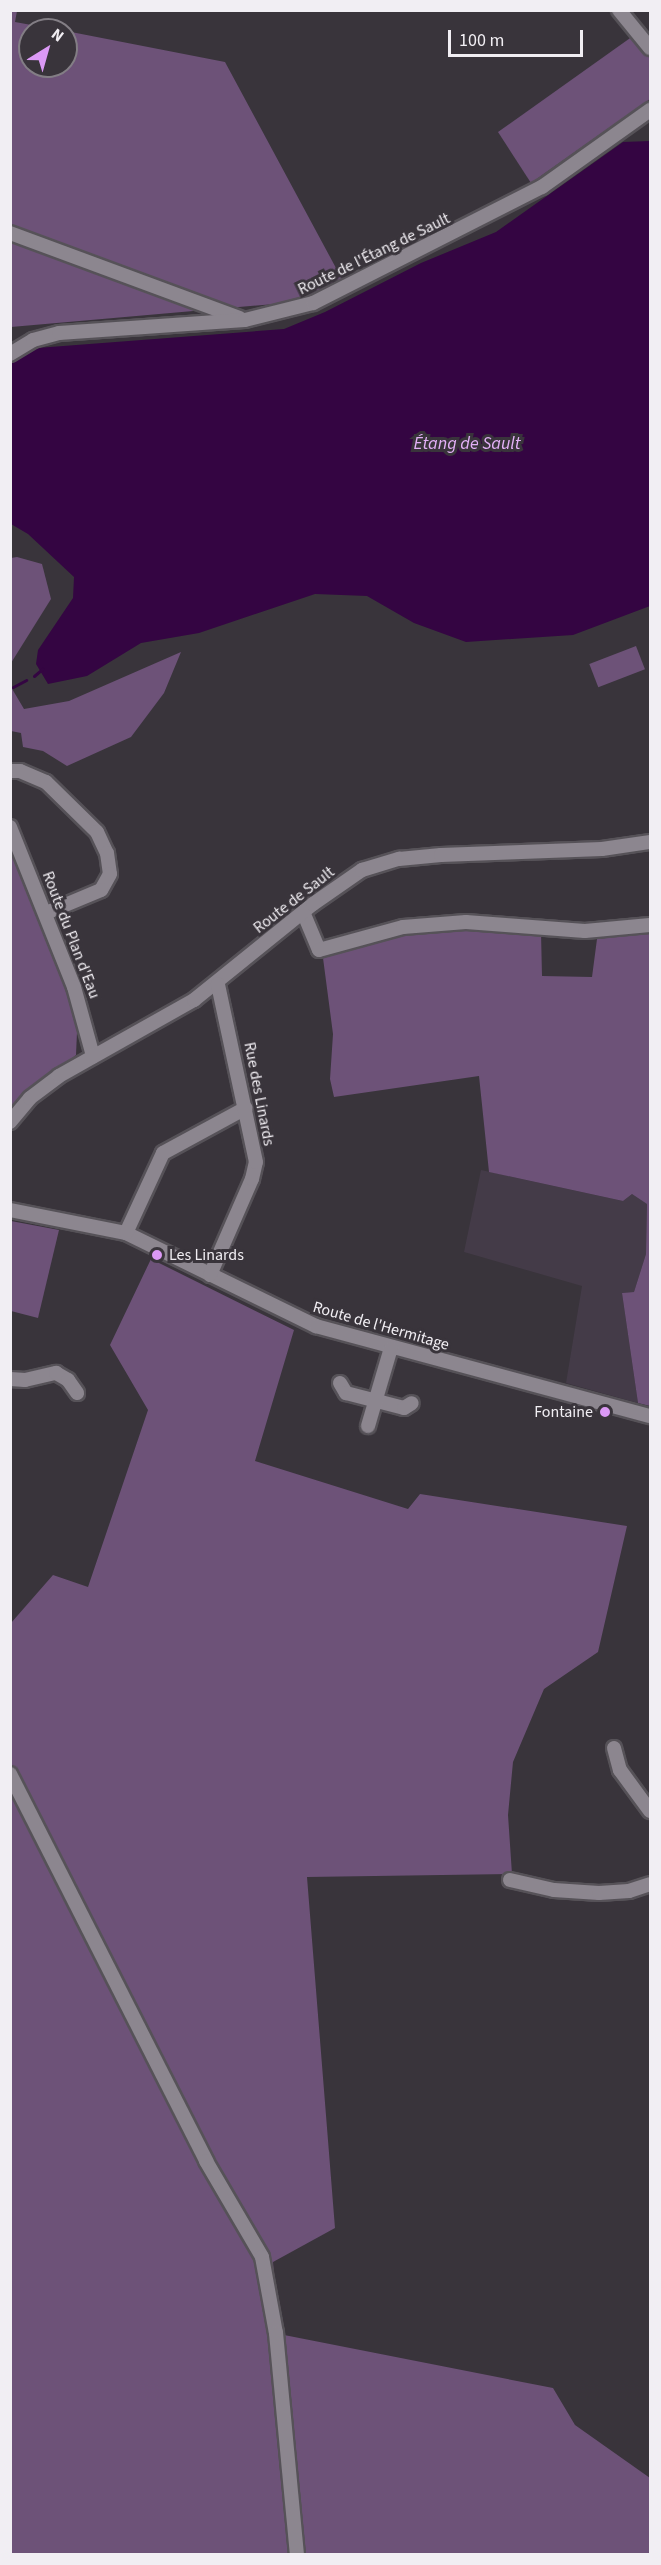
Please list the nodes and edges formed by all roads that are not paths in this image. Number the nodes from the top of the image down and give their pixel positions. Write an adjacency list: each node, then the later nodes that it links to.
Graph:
1 (619, 10): 2 (street)
2 (651, 48)
3 (651, 110): 5 (street, Route de l'Étang de Sault)
4 (10, 233): 5 (street)
5 (245, 320): 6 (street, Route de l'Étang de Sault)
6 (10, 354)
7 (10, 771): 11 (street)
8 (10, 827): 11 (street, Route du Plan d'Eau)
9 (651, 842): 10 (street, Route de Sault)
10 (303, 912): 12 (street); 13 (street, Route de Sault)
11 (46, 913): 14 (street, Route du Plan d'Eau)
12 (651, 925)
13 (218, 984): 14 (street, Route de Sault); 15 (street, Rue des Linards)
14 (93, 1056): 16 (street, Route de Sault)
15 (246, 1108): 18 (street); 19 (street, Rue des Linards)
16 (10, 1122)
17 (10, 1210): 18 (street, Route de l'Hermitage)
18 (126, 1233): 19 (street, Route de l'Hermitage)
19 (210, 1275): 20 (street, Route de l'Hermitage)
20 (391, 1348): 24 (street); 26 (street, Route de l'Hermitage)
21 (10, 1379): 23 (street)
22 (340, 1383): 24 (street)
23 (77, 1393)
24 (376, 1401): 25 (street); 27 (street)
25 (412, 1403)
26 (651, 1416)
27 (368, 1426)
28 (614, 1748): 30 (street)
29 (10, 1774): 33 (street)
30 (651, 1811)
31 (510, 1880): 32 (street)
32 (651, 1884)
33 (297, 2554)

